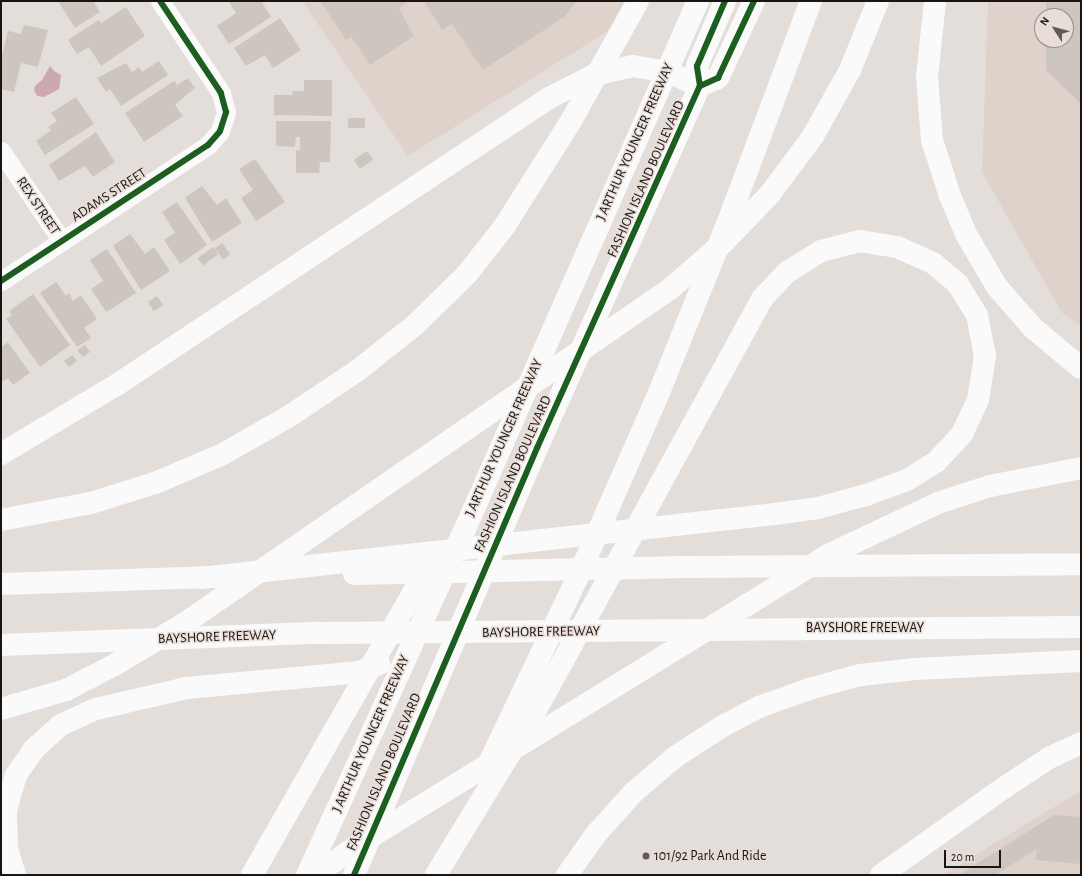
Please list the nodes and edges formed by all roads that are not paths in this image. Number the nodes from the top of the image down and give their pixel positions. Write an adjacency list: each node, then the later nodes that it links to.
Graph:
1 (160, 1): 11 (street, ADAMS STREET)
2 (638, 1): 17 (main road)
3 (698, 1): 12 (main road, J ARTHUR YOUNGER FREEWAY)
4 (725, 1): 9 (main road)
5 (754, 1): 9 (main road)
6 (811, 1): 32 (main road)
7 (878, 1): 25 (main road)
8 (935, 1): 14 (main road)
9 (700, 86): 15 (main road); 31 (main road, FASHION ISLAND BOULEVARD)
10 (1, 151): 11 (street, REX STREET)
11 (62, 241): 13 (street, ADAMS STREET)
12 (588, 245): 28 (main road); 29 (main road, J ARTHUR YOUNGER FREEWAY)
13 (1, 281)
14 (1081, 368)
15 (1, 454)
16 (1081, 468): 30 (main road)
17 (1, 520)
18 (1081, 564): 19 (main road)
19 (201, 578): 20 (main road); 33 (main road)
20 (1, 584)
21 (1081, 627): 22 (main road, BAYSHORE FREEWAY)
22 (456, 634): 23 (main road, BAYSHORE FREEWAY); 27 (main road)
23 (1, 645)
24 (1081, 661): 34 (main road)
25 (1, 709)
26 (1081, 743): 35 (main road)
27 (15, 875)
28 (252, 875)
29 (307, 875)
30 (315, 875)
31 (354, 875)
32 (432, 875)
33 (436, 875)
34 (567, 875)
35 (881, 875)

